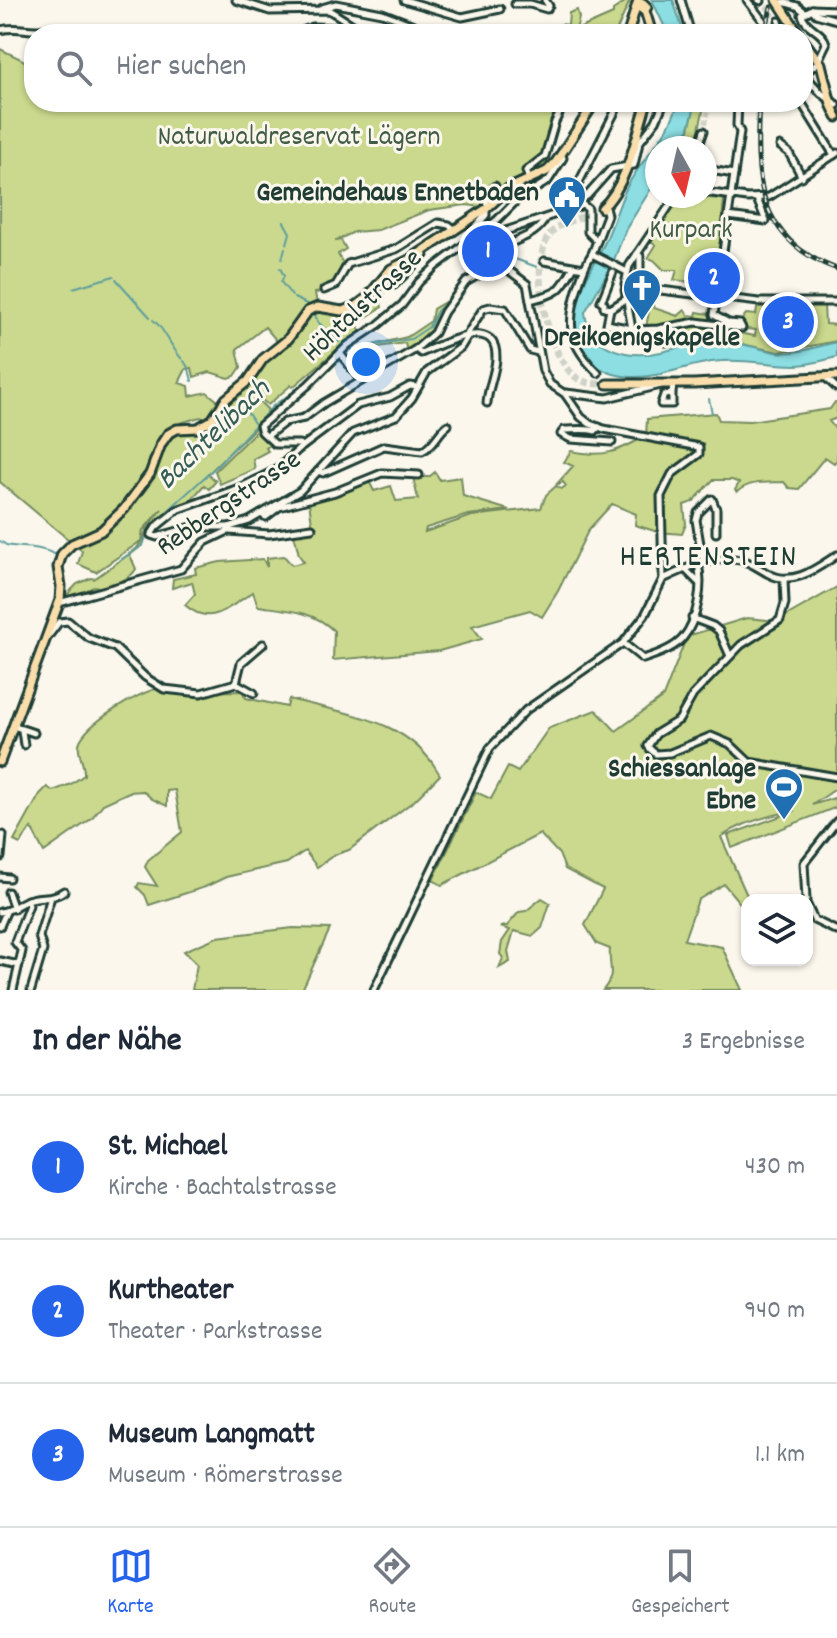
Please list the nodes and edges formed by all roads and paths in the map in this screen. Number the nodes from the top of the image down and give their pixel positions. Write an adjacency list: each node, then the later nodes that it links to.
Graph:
1 (236, 0): 8 (street)
2 (404, 0): 9 (street)
3 (545, 0): 7 (street)
4 (681, 0): 18 (street)
5 (747, 0): 19 (street)
6 (780, 1): 12 (street); 20 (main road)
7 (515, 4)
8 (321, 9): 14 (street); 17 (street)
9 (500, 9)
10 (812, 9): 11 (street); 12 (street); 13 (street)
11 (837, 10)
12 (805, 12): 21 (street)
13 (837, 20)
14 (346, 21): 15 (street); 16 (street)
15 (343, 24)
16 (351, 24)
17 (412, 24)
18 (688, 24)
19 (764, 24)
20 (794, 24)
21 (808, 24)
22 (24, 27): 24 (street)
23 (813, 29): 26 (street)
24 (0, 30)
25 (813, 50): 26 (main road)
26 (818, 56): 27 (street); 29 (main road)
27 (813, 62)
28 (813, 85): 29 (street)
29 (835, 108)
30 (560, 112): 46 (street)
31 (588, 112): 40 (main road)
32 (615, 112): 51 (street)
33 (644, 112): 42 (main road)
34 (660, 112): 42 (street)
35 (738, 112): 44 (street)
36 (808, 112): 41 (street)
37 (704, 131): 38 (street)
38 (702, 136)
39 (780, 146): 45 (street)
40 (561, 154): 46 (main road); 59 (street, Höhtalstrasse)
41 (835, 154): 45 (street)
42 (626, 166): 51 (street); 52 (main road)
43 (717, 171): 44 (street)
44 (734, 174): 49 (street)
45 (802, 177): 50 (street)
46 (530, 180): 53 (main road)
47 (495, 186): 53 (street)
48 (717, 194): 49 (street)
49 (731, 196): 50 (street); 56 (street)
50 (757, 199): 56 (street)
51 (572, 205): 55 (street)
52 (604, 207): 60 (street)
53 (488, 208): 58 (main road); 59 (street)
54 (667, 208): 62 (street)
55 (566, 210): 57 (street); 60 (street)
56 (728, 216): 72 (street)
57 (545, 218): 59 (street); 65 (street)
58 (455, 230): 61 (main road); 71 (street)
59 (474, 239): 81 (street, Höhtalstrasse)
60 (597, 241): 63 (street)
61 (422, 251): 70 (street); 111 (main road)
62 (637, 254): 68 (street); 72 (street)
63 (594, 256): 67 (street); 68 (street)
64 (544, 261): 66 (street)
65 (499, 263): 74 (street); 79 (street)
66 (573, 268): 67 (street); 74 (street)
67 (584, 268): 82 (street)
68 (624, 271): 73 (street)
69 (613, 272): 76 (street)
70 (394, 285)
71 (324, 290)
72 (716, 297): 75 (street); 77 (street)
73 (626, 299): 76 (street); 77 (street)
74 (530, 300): 80 (street)
75 (837, 302)
76 (610, 309): 77 (street)
77 (632, 329)
78 (467, 336): 79 (street); 80 (street, Rebbergstrasse); 89 (street, Rebbergstrasse); 93 (street)
79 (416, 349): 85 (street)
80 (538, 352): 91 (street)
81 (340, 353): 85 (street); 96 (street, Höhtalstrasse)
82 (598, 373)
83 (825, 376): 84 (main road); 88 (main road); 90 (street)
84 (837, 376)
85 (361, 381): 96 (street)
86 (608, 384): 87 (main road)
87 (662, 384): 88 (main road); 91 (street)
88 (673, 384): 92 (street)
89 (417, 387): 98 (street); 99 (street, Rebbergstrasse)
90 (837, 388)
91 (565, 394): 95 (street)
92 (672, 394)
93 (487, 403)
94 (448, 425): 99 (street)
95 (599, 427): 97 (street); 108 (street)
96 (267, 436): 98 (street)
97 (612, 442)
98 (303, 446): 103 (street)
99 (318, 471): 101 (street, Rebbergstrasse)
100 (419, 475): 101 (street)
101 (261, 514): 103 (street, Rebbergstrasse)
102 (312, 528): 103 (street)
103 (229, 529): 111 (street, Rebbergstrasse)
104 (716, 533): 106 (street)
105 (837, 555): 109 (street)
106 (701, 563): 107 (street); 109 (street); 110 (street)
107 (685, 569): 108 (street); 110 (street)
108 (663, 579): 114 (street)
109 (784, 579): 116 (street)
110 (699, 583): 112 (street)
111 (59, 603): 113 (main road)
112 (692, 618): 114 (street); 116 (street)
113 (43, 642): 117 (street); 119 (main road)
114 (623, 643): 144 (street)
115 (263, 644): 117 (street)
116 (730, 656): 124 (street)
117 (236, 683): 118 (street)
118 (254, 693)
119 (14, 727): 120 (street); 121 (main road); 122 (street)
120 (34, 733)
121 (3, 745): 123 (main road)
122 (24, 745)
123 (0, 762)
124 (837, 777)
125 (837, 821): 132 (street)
126 (4, 835): 127 (street)
127 (1, 857)
128 (0, 877): 129 (street)
129 (9, 878)
130 (64, 891): 133 (street)
131 (8, 892): 135 (street)
132 (806, 894)
133 (51, 897): 134 (street); 143 (street)
134 (27, 900): 135 (street); 141 (street)
135 (14, 909): 136 (street)
136 (3, 912): 138 (street)
137 (813, 917): 139 (street)
138 (0, 926)
139 (837, 931)
140 (0, 961): 141 (street)
141 (19, 965): 142 (street)
142 (13, 990)
143 (31, 990)
144 (374, 990)

